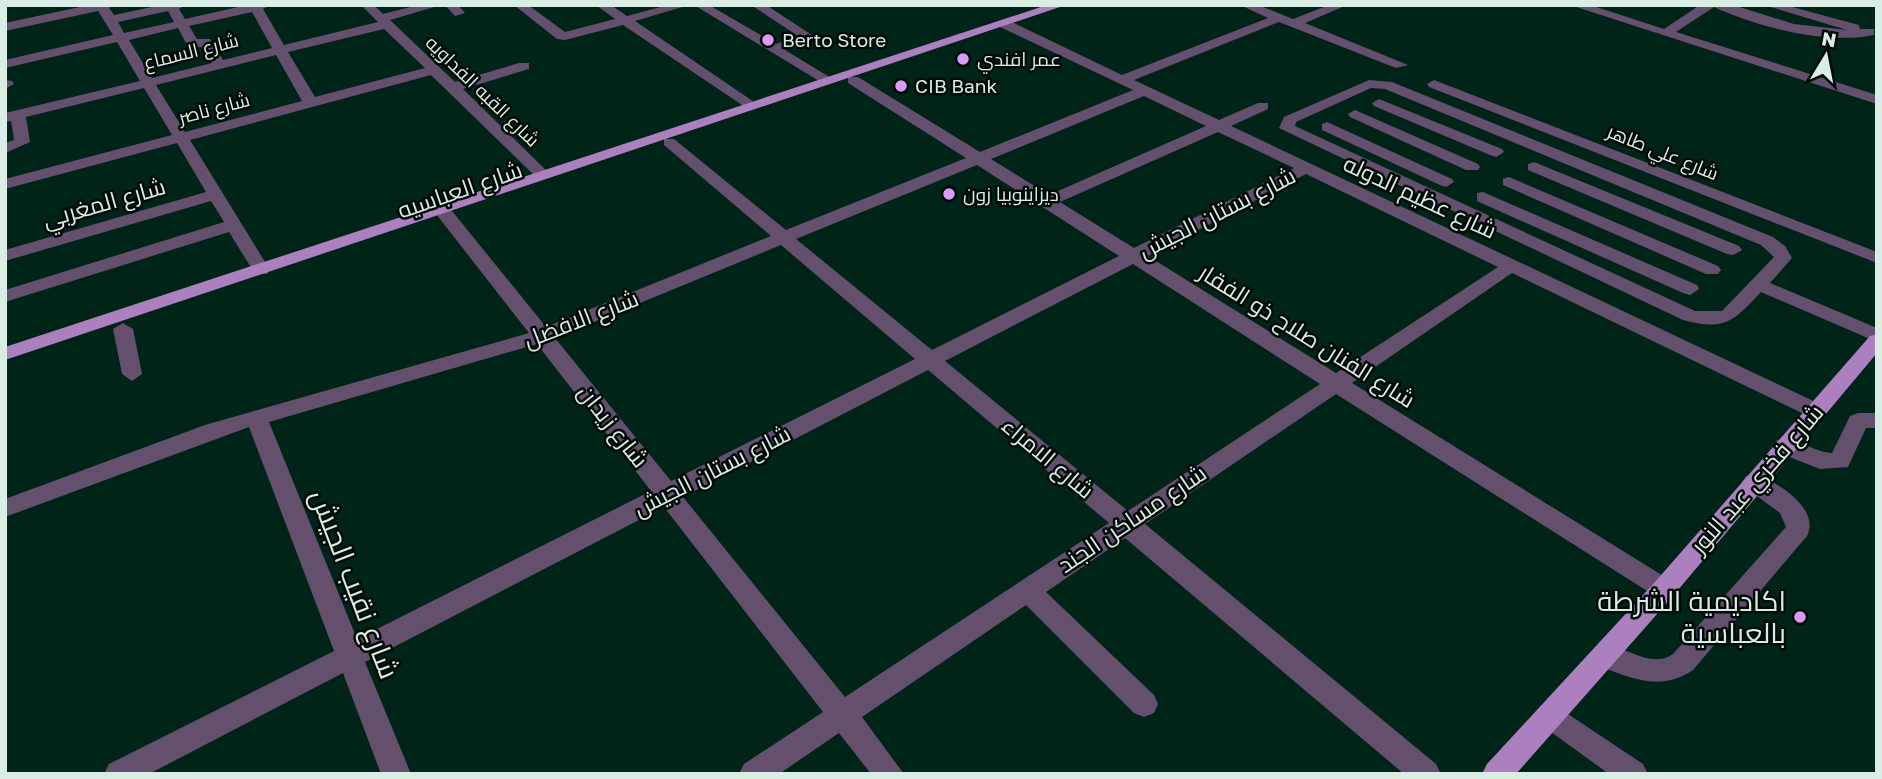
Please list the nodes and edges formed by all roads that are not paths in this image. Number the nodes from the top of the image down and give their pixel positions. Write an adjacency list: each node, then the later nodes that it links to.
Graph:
1 (367, 5): 23 (street, شارع القبه الفداويه)
2 (435, 5): 23 (street, شارع السماع)
3 (546, 5): 17 (street)
4 (602, 5): 22 (street)
5 (683, 5): 22 (street)
6 (700, 5): 20 (street)
7 (757, 5): 32 (street)
8 (1247, 5): 21 (street)
9 (1341, 5): 25 (street)
10 (1576, 5): 28 (street)
11 (1709, 5): 28 (street)
12 (1719, 5): 29 (street)
13 (1770, 5): 29 (street)
14 (174, 6): 19 (street); 26 (street)
15 (258, 6): 26 (street); 31 (street)
16 (1050, 7): 27 (main road, شارع العباسيه)
17 (523, 8): 22 (street)
18 (733, 8): 20 (street)
19 (105, 9): 24 (street); 30 (street)
20 (714, 13): 32 (street)
21 (1279, 18): 25 (street); 40 (street)
22 (625, 20): 50 (street)
23 (384, 21): 31 (street, شارع السماع); 38 (street, شارع القبه الفداويه)
24 (11, 23)
25 (1294, 23): 36 (street)
26 (181, 24): 30 (street); 35 (street)
27 (1004, 24): 33 (main road, شارع العباسيه); 40 (street, شارع عظيم الدوله)
28 (1666, 33): 47 (street)
29 (1873, 33)
30 (120, 38): 34 (street); 42 (street)
31 (279, 49): 35 (street, شارع السماع); 48 (street)
32 (775, 49): 41 (street)
33 (928, 51): 39 (main road, شارع العباسيه); 41 (main road, شارع العباسيه)
34 (5, 64)
35 (219, 64): 42 (street, شارع السماع)
36 (1401, 65)
37 (524, 66): 44 (street)
38 (434, 70): 44 (street, شارع القبه الفداويه); 48 (street, شارع ناصر)
39 (853, 80): 59 (main road, شارع العباسيه); 63 (street, شارع الفنان صلاح ذو الفقار)
40 (1121, 80): 45 (street, شارع عظيم الدوله)
41 (829, 81): 50 (main road, شارع العباسيه)
42 (147, 82): 53 (street, شارع السماع); 56 (street)
43 (1434, 84): 85 (street, شارع علي طاهر)
44 (453, 88): 67 (street, شارع القبه الفداويه)
45 (1144, 91): 54 (street, شارع عظيم الدوله); 63 (street, شارع الافضل)
46 (1403, 92): 49 (street); 57 (street); 58 (street)
47 (1877, 100)
48 (310, 102): 56 (street, شارع ناصر)
49 (1379, 103): 52 (street); 61 (street)
50 (753, 106): 67 (main road, شارع العباسيه)
51 (1263, 106): 54 (street)
52 (1355, 114): 55 (street); 64 (street)
53 (11, 117): 60 (street)
54 (1219, 127): 66 (street, شارع عظيم الدوله); 74 (street)
55 (1327, 127): 57 (street); 69 (street)
56 (180, 137): 70 (street, شارع ناصر); 72 (street)
57 (1304, 138): 71 (street)
58 (1519, 139): 61 (street); 62 (street)
59 (669, 142): 76 (main road, شارع العباسيه); 80 (street, شارع الامراء)
60 (5, 148)
61 (1496, 152): 64 (street)
62 (1556, 155): 65 (street); 79 (street)
63 (978, 159): 74 (street, شارع الفنان صلاح ذو الفقار); 80 (street, شارع الافضل)
64 (1472, 167): 69 (street)
65 (1534, 167): 68 (street); 82 (street)
66 (1306, 168): 78 (street, شارع عظيم الدوله); 84 (street, شارع بستان الجيش)
67 (543, 175): 76 (main road, شارع العباسيه)
68 (1509, 181): 73 (street); 88 (street)
69 (1446, 182): 71 (street)
70 (5, 184)
71 (1425, 194): 75 (street)
72 (215, 195): 77 (street); 81 (street, شارع المغربي)
73 (1483, 197): 75 (street); 91 (street)
74 (1047, 202): 84 (street, شارع الفنان صلاح ذو الفقار)
75 (1460, 210): 78 (street); 93 (street)
76 (445, 214): 87 (main road, شارع العباسيه); 95 (main road, شارع العباسيه); 96 (street, شارع زيدان)
77 (233, 225): 87 (street); 90 (street)
78 (1433, 229): 86 (street, شارع عظيم الدوله)
79 (1751, 234): 82 (street); 89 (street)
80 (783, 238): 96 (street, شارع الافضل); 99 (street, شارع الامراء)
81 (46, 244): 83 (street, شارع المغربي); 90 (street)
82 (1733, 250): 88 (street)
83 (5, 256)
84 (1133, 256): 99 (street, شارع بستان الجيش); 102 (street, شارع الفنان صلاح ذو الفقار)
85 (1877, 258)
86 (1511, 266): 102 (street, شارع مساكن الجند); 103 (street, شارع عظيم الدوله)
87 (261, 270): 98 (main road, شارع العباسيه)
88 (1712, 270): 91 (street)
89 (1762, 280): 93 (street); 94 (street); 97 (street)
90 (52, 281): 92 (street)
91 (1690, 289): 93 (street)
92 (5, 296)
93 (1670, 307)
94 (1877, 321)
95 (123, 329): 100 (main road, شارع العباسيه); 101 (street)
96 (542, 336): 104 (street, شارع الافضل); 108 (street, شارع زيدان)
97 (1877, 338): 103 (main road, شارع فخري عبد النور)
98 (5, 354)
99 (930, 360): 108 (street, شارع بستان الجيش); 110 (street, شارع الامراء)
100 (5, 369)
101 (132, 374)
102 (1336, 383): 110 (street, شارع مساكن الجند); 111 (street, شارع الفنان صلاح ذو الفقار)
103 (1816, 411): 106 (main road, شارع فخري عبد النور)
104 (256, 417): 109 (street, شارع الافضل); 113 (street, شارع نقيب الجيش)
105 (1877, 420): 106 (street)
106 (1785, 446): 107 (main road, شارع فخري عبد النور)
107 (1754, 482): 111 (main road, شارع فخري عبد النور); 114 (street)
108 (667, 494): 113 (street, شارع بستان الجيش); 116 (street, شارع زيدان)
109 (5, 508)
110 (1126, 524): 112 (street, شارع مساكن الجند); 122 (street, شارع الامراء)
111 (1664, 589): 114 (main road, شارع فخري عبد النور)
112 (1027, 590): 115 (street); 116 (street, شارع مساكن الجند)
113 (350, 656): 118 (street, شارع بستان الجيش); 119 (street, شارع نقيب الجيش)
114 (1604, 656): 117 (main road, شارع فخري عبد النور)
115 (1144, 704)
116 (842, 715): 120 (street, شارع مساكن الجند); 121 (street, شارع زيدان)
117 (1550, 715): 123 (main road, شارع فخري عبد النور); 124 (street)
118 (119, 774)
119 (396, 774)
120 (754, 774)
121 (889, 774)
122 (1426, 774)
123 (1497, 774)
124 (1633, 774)

